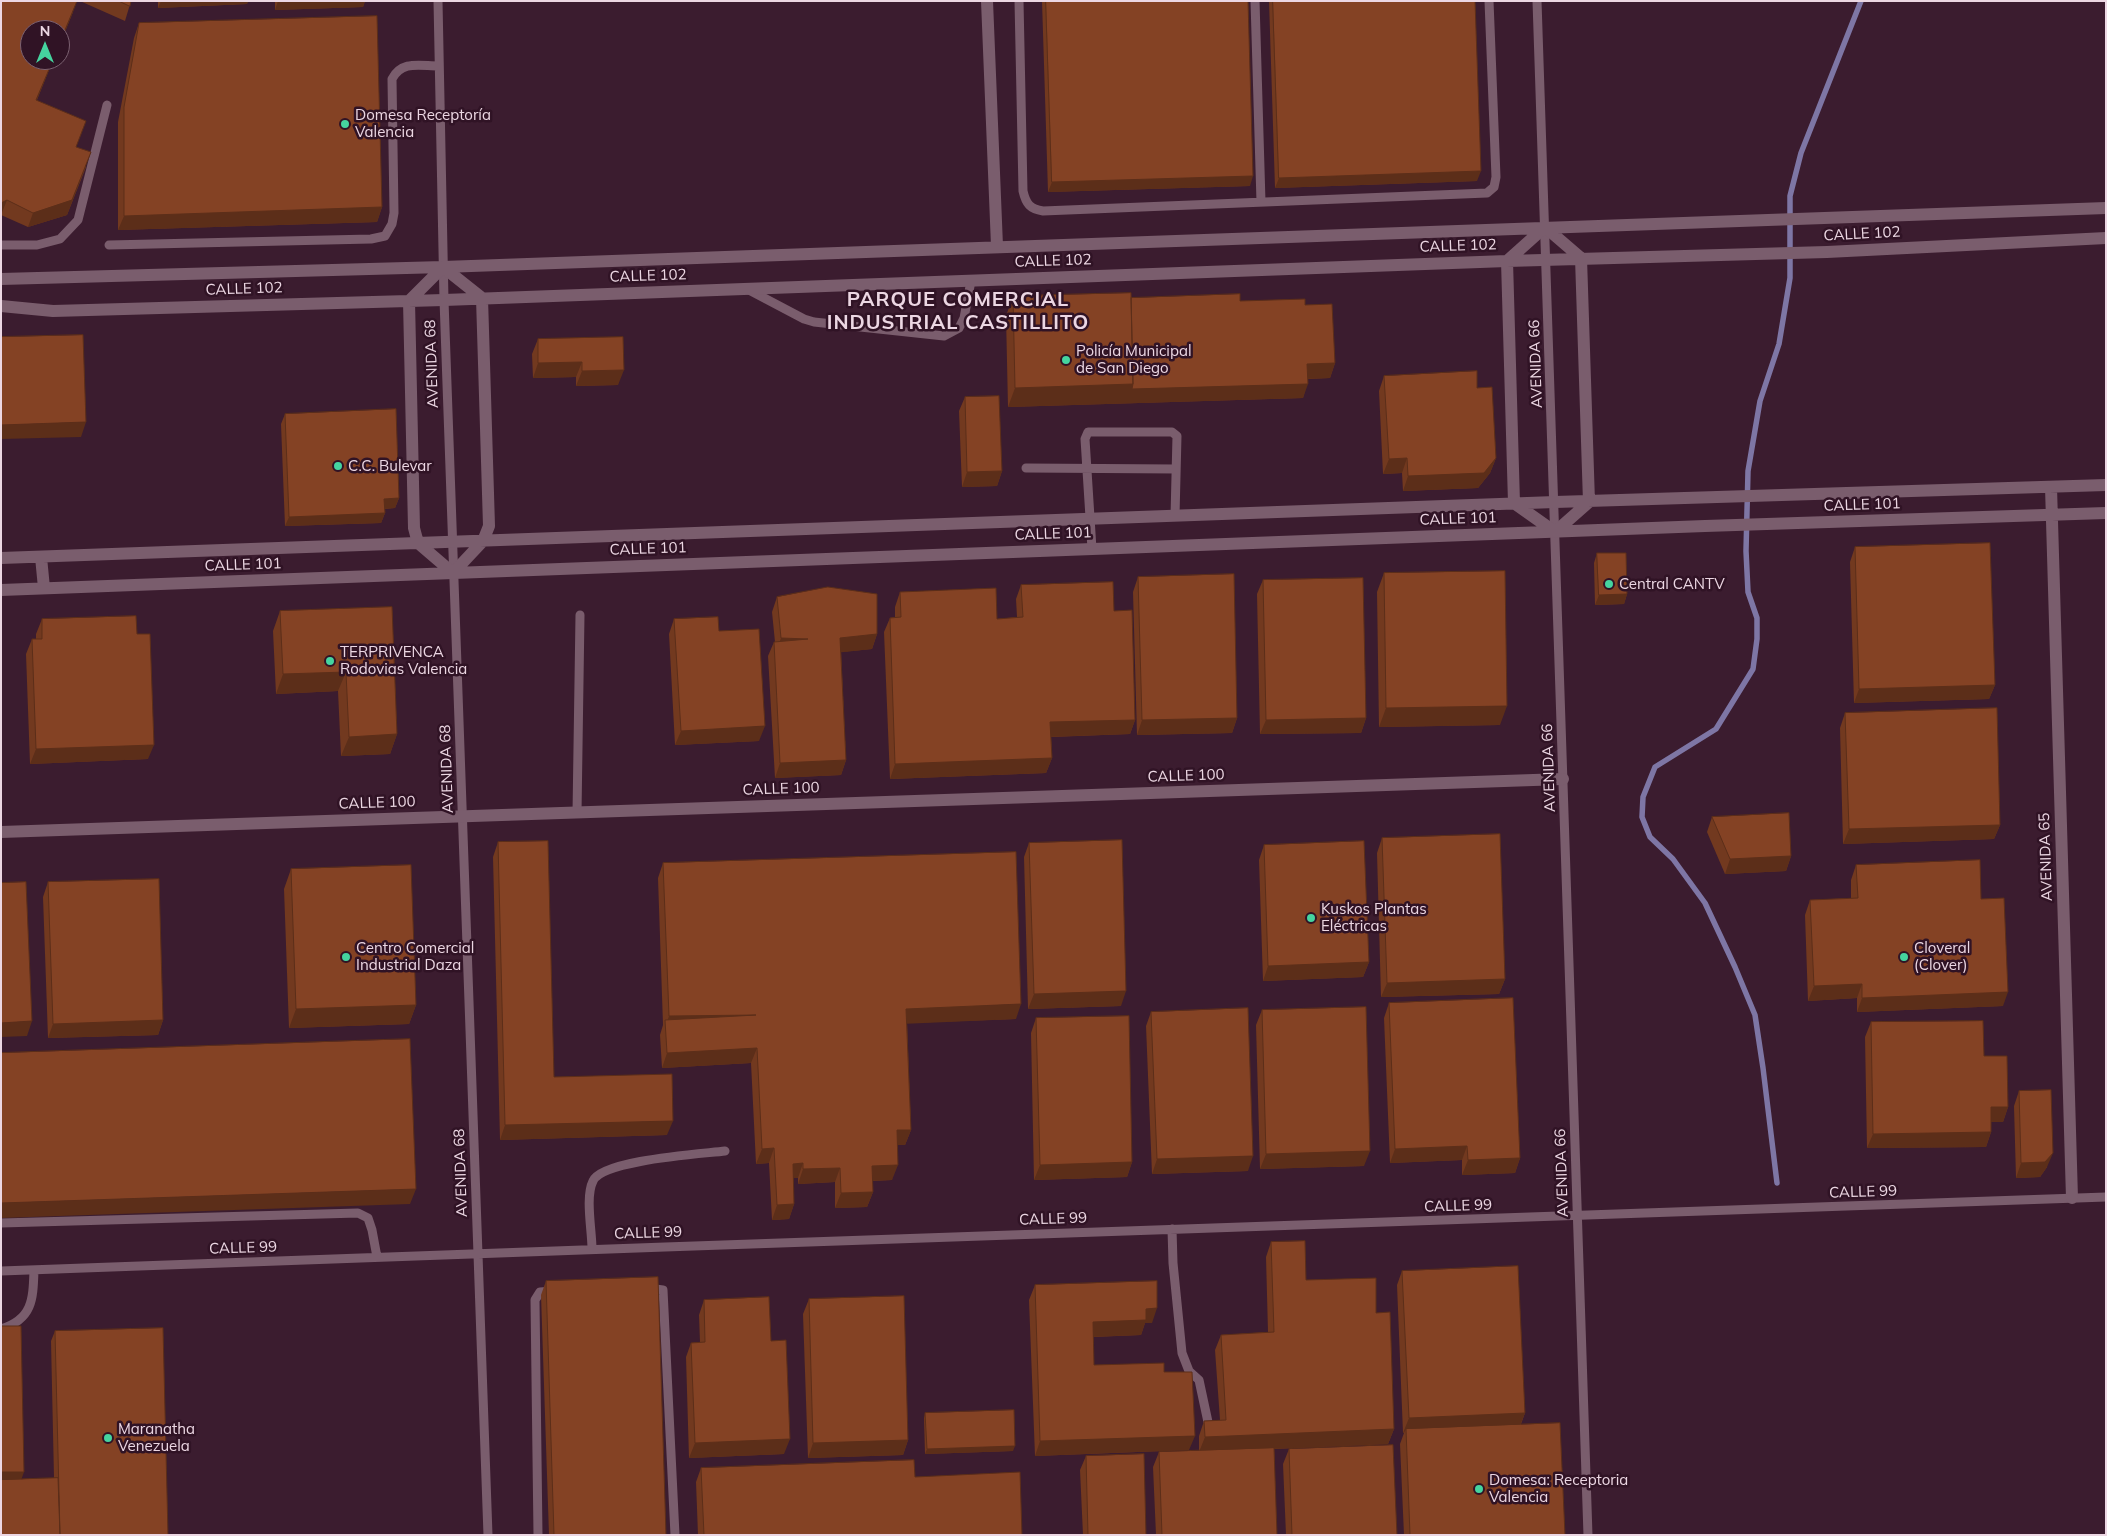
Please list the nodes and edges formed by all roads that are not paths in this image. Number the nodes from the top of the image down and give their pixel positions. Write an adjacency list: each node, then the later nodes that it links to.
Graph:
1 (438, 1): 7 (lane, AVENIDA 68)
2 (988, 1): 15 (street)
3 (1019, 1): 9 (lane)
4 (1255, 1): 9 (lane)
5 (1489, 1): 9 (lane)
6 (1537, 1): 11 (lane, AVENIDA 66)
7 (439, 66): 14 (lane); 19 (lane, AVENIDA 68)
8 (107, 105): 13 (lane)
9 (1261, 202)
10 (2106, 208): 11 (street, CALLE 102)
11 (1544, 227): 15 (street, CALLE 102); 16 (street); 17 (lane, AVENIDA 66); 18 (street)
12 (2106, 238): 16 (street, CALLE 102)
13 (1, 245)
14 (109, 246)
15 (996, 246): 19 (street, CALLE 102)
16 (1581, 258): 17 (street, CALLE 102); 33 (street)
17 (1545, 260): 18 (street, CALLE 102); 32 (lane, AVENIDA 66)
18 (1507, 261): 21 (street, CALLE 102); 34 (street)
19 (443, 267): 20 (street, CALLE 102); 23 (street); 24 (lane, AVENIDA 68); 25 (street)
20 (1, 279)
21 (972, 280): 22 (street, CALLE 102); 22 (lane)
22 (746, 289): 23 (street, CALLE 102)
23 (482, 298): 24 (street, CALLE 102); 40 (street)
24 (444, 300): 25 (street, CALLE 102); 42 (lane, AVENIDA 68)
25 (409, 301): 26 (street, CALLE 102); 41 (street)
26 (1, 306)
27 (1026, 468): 29 (lane)
28 (1176, 469): 29 (lane); 29 (lane); 37 (lane)
29 (1087, 470): 38 (lane)
30 (2106, 485): 31 (street, CALLE 101)
31 (2051, 487): 33 (street, CALLE 101); 36 (street, AVENIDA 65)
32 (1555, 502): 33 (street, CALLE 101); 34 (street, CALLE 101); 39 (lane, AVENIDA 66)
33 (1590, 502): 39 (street)
34 (1514, 503): 37 (street, CALLE 101); 39 (street)
35 (2106, 513): 36 (street, CALLE 101)
36 (2052, 515): 39 (street, CALLE 101); 56 (street, AVENIDA 65)
37 (1175, 516): 38 (street, CALLE 101)
38 (1090, 519): 40 (street, CALLE 101); 43 (lane)
39 (1555, 532): 43 (street, CALLE 101); 50 (lane, AVENIDA 66)
40 (484, 541): 42 (street, CALLE 101); 46 (street)
41 (418, 543): 42 (street, CALLE 101); 44 (street, CALLE 101); 46 (street)
42 (452, 543): 46 (lane, AVENIDA 68)
43 (1092, 549): 46 (street, CALLE 101)
44 (41, 557): 45 (street, CALLE 101); 47 (street)
45 (1, 558)
46 (453, 573): 47 (street, CALLE 101); 52 (lane, AVENIDA 68)
47 (44, 588): 48 (street, CALLE 101)
48 (1, 590)
49 (580, 615): 51 (lane)
50 (1563, 779): 51 (street, CALLE 100); 57 (lane, AVENIDA 66)
51 (577, 813): 52 (street, CALLE 100)
52 (462, 817): 53 (street, CALLE 100); 61 (lane, AVENIDA 68)
53 (1, 832)
54 (725, 1151): 60 (lane)
55 (2106, 1197): 56 (lane, CALLE 99)
56 (2072, 1198): 57 (lane, CALLE 99)
57 (1578, 1215): 59 (lane, CALLE 99); 72 (lane, AVENIDA 66)
58 (1, 1223): 62 (lane)
59 (1172, 1229): 60 (lane, CALLE 99); 68 (lane)
60 (592, 1249): 61 (lane, CALLE 99)
61 (478, 1253): 62 (lane, CALLE 99); 69 (lane, AVENIDA 68)
62 (377, 1257): 63 (lane, CALLE 99)
63 (34, 1270): 64 (lane, CALLE 99); 67 (lane)
64 (1, 1272)
65 (641, 1288): 71 (lane)
66 (565, 1290): 70 (lane)
67 (1, 1329)
68 (1208, 1422)
69 (488, 1535)
70 (538, 1535)
71 (675, 1535)
72 (1588, 1535)

